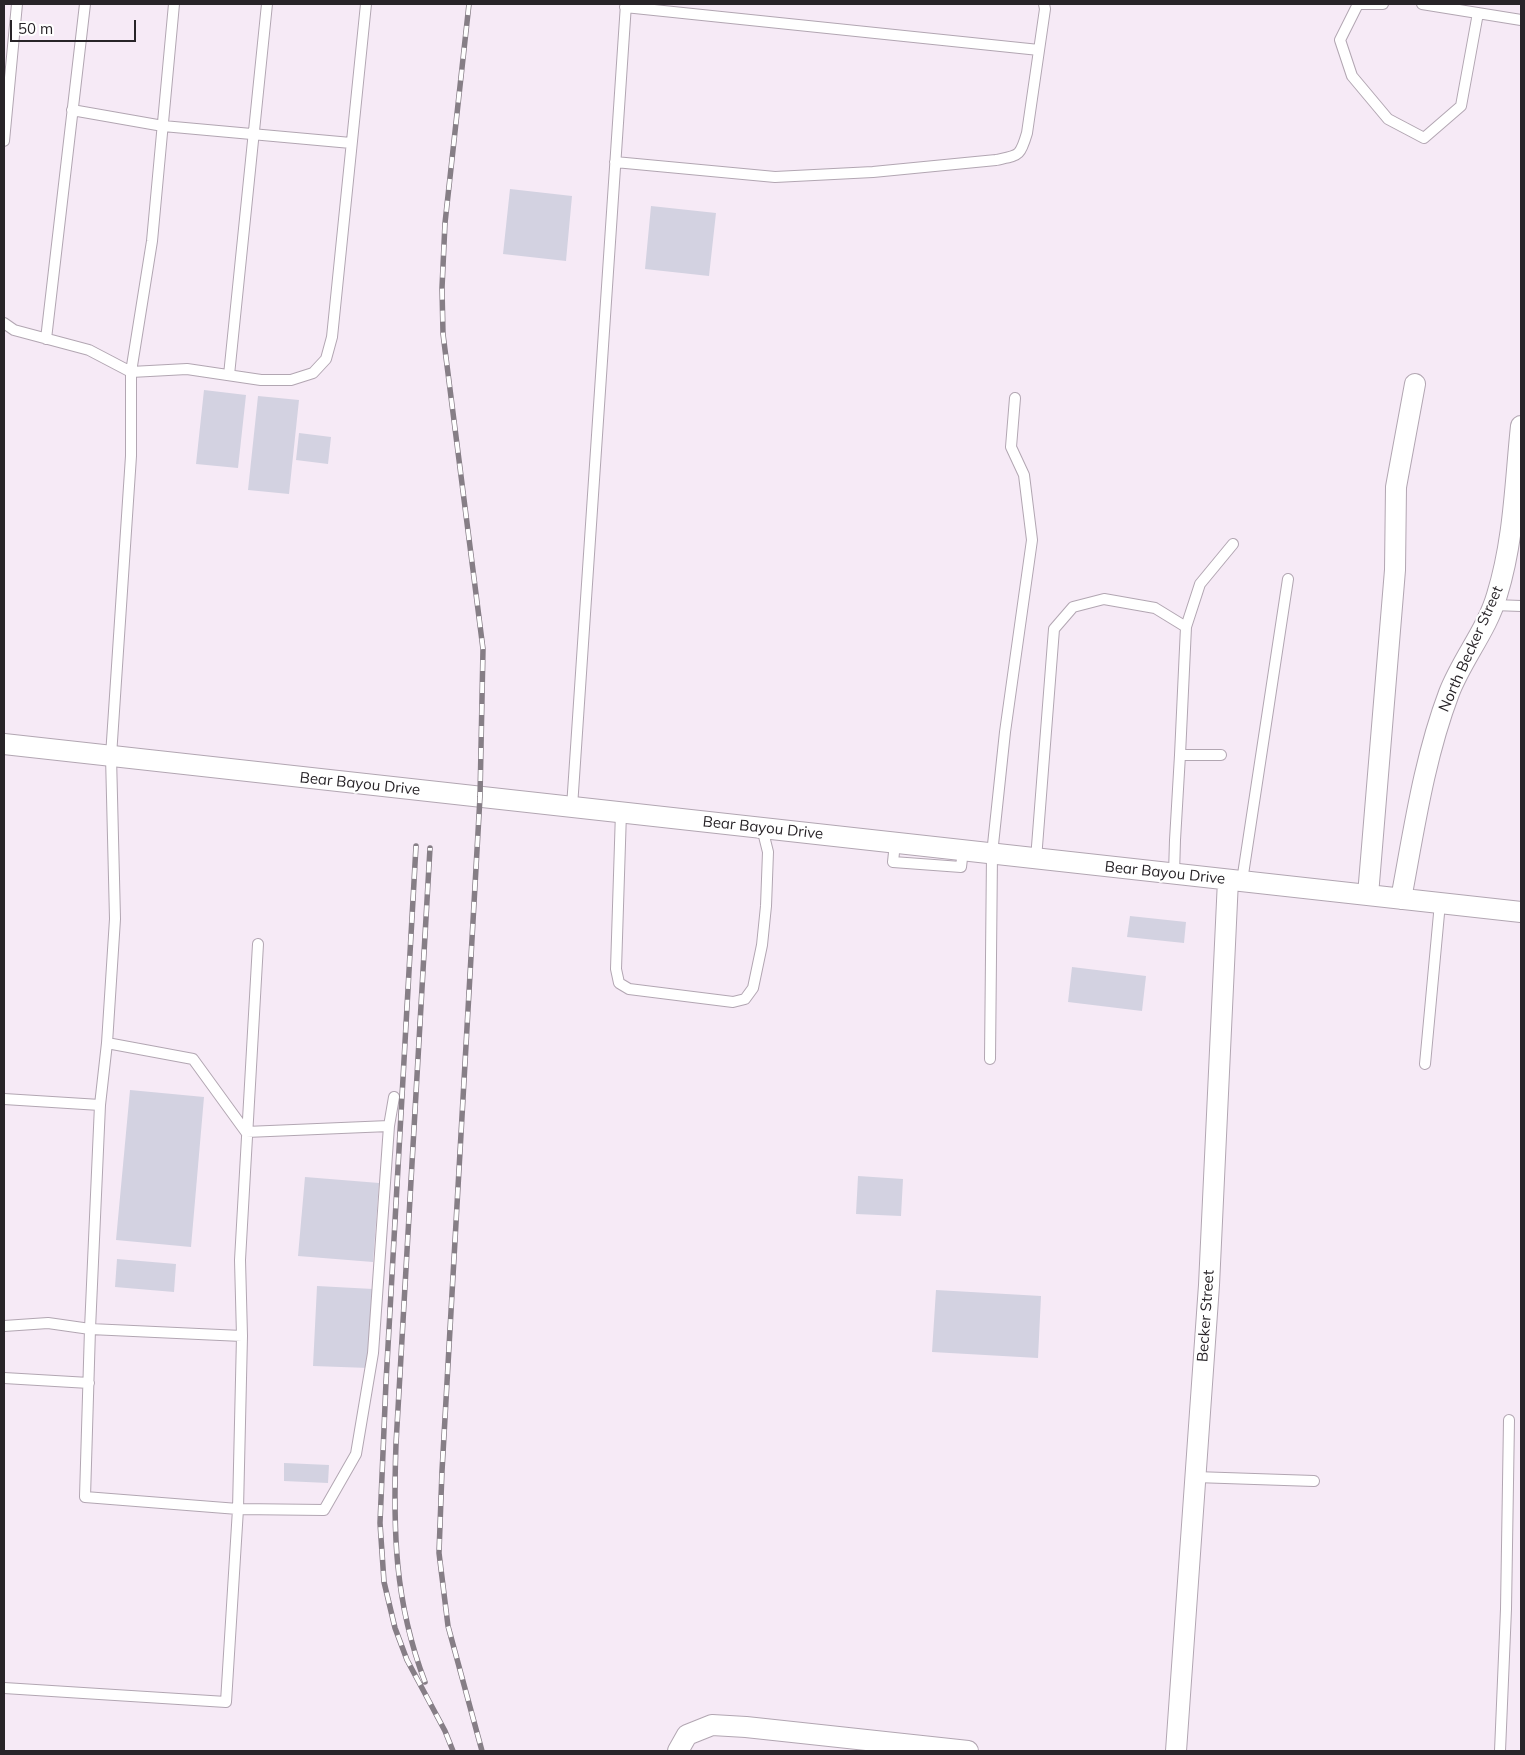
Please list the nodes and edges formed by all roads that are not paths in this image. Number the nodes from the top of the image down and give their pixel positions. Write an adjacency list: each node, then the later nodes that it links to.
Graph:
1 (17, 4): 16 (lane)
2 (84, 4): 13 (lane)
3 (174, 4): 14 (lane)
4 (267, 4): 15 (lane)
5 (366, 4): 17 (lane)
6 (1044, 4): 12 (lane)
7 (1383, 4): 10 (lane)
8 (1422, 4): 10 (lane)
9 (626, 5): 12 (lane); 18 (lane)
10 (1478, 13): 11 (lane)
11 (1521, 20)
12 (1039, 50): 18 (lane)
13 (72, 110): 14 (lane); 20 (lane)
14 (163, 126): 15 (lane); 21 (lane)
15 (253, 134): 17 (lane); 22 (lane)
16 (4, 142)
17 (351, 143): 22 (lane)
18 (615, 162): 35 (lane)
19 (4, 323): 20 (lane)
20 (46, 339): 21 (lane)
21 (131, 372): 22 (lane); 34 (lane)
22 (230, 376)
23 (1415, 384): 42 (street)
24 (1015, 398): 38 (lane)
25 (1521, 426): 28 (street, North Becker Street)
26 (1233, 544): 30 (lane)
27 (1288, 579): 41 (lane)
28 (1494, 604): 29 (lane); 43 (street, North Becker Street)
29 (1521, 606)
30 (1186, 627): 32 (lane); 39 (lane)
31 (4, 744): 34 (street, Bear Bayou Drive)
32 (1180, 755): 33 (lane); 40 (lane)
33 (1221, 755)
34 (111, 756): 35 (street, Bear Bayou Drive); 47 (lane)
35 (572, 807): 36 (street, Bear Bayou Drive)
36 (621, 812): 37 (street, Bear Bayou Drive); 37 (lane)
37 (762, 828): 38 (street, Bear Bayou Drive)
38 (992, 854): 39 (street, Bear Bayou Drive); 48 (lane)
39 (1036, 859): 40 (street, Bear Bayou Drive)
40 (1174, 874): 41 (street, Bear Bayou Drive)
41 (1235, 881): 42 (street, Bear Bayou Drive); 61 (street, Becker Street)
42 (1368, 895): 43 (street, Bear Bayou Drive)
43 (1401, 899): 44 (street, Bear Bayou Drive)
44 (1440, 903): 45 (street, Bear Bayou Drive); 49 (lane)
45 (1521, 912)
46 (258, 944): 54 (lane)
47 (107, 1043): 52 (lane); 54 (lane)
48 (990, 1059)
49 (1425, 1064)
50 (394, 1097): 53 (lane)
51 (4, 1099): 52 (lane)
52 (100, 1105): 56 (lane)
53 (389, 1126): 54 (lane); 63 (lane)
54 (246, 1132): 57 (lane)
55 (4, 1326): 56 (lane)
56 (90, 1329): 57 (lane); 59 (lane)
57 (242, 1336): 63 (lane)
58 (4, 1378): 59 (lane)
59 (88, 1383): 63 (lane)
60 (1509, 1420): 68 (lane)
61 (1195, 1477): 62 (lane); 67 (street, Becker Street)
62 (1314, 1481)
63 (238, 1509): 64 (lane)
64 (4, 1688)
65 (682, 1743): 66 (street)
66 (968, 1751)
67 (1176, 1751)
68 (1500, 1751)

